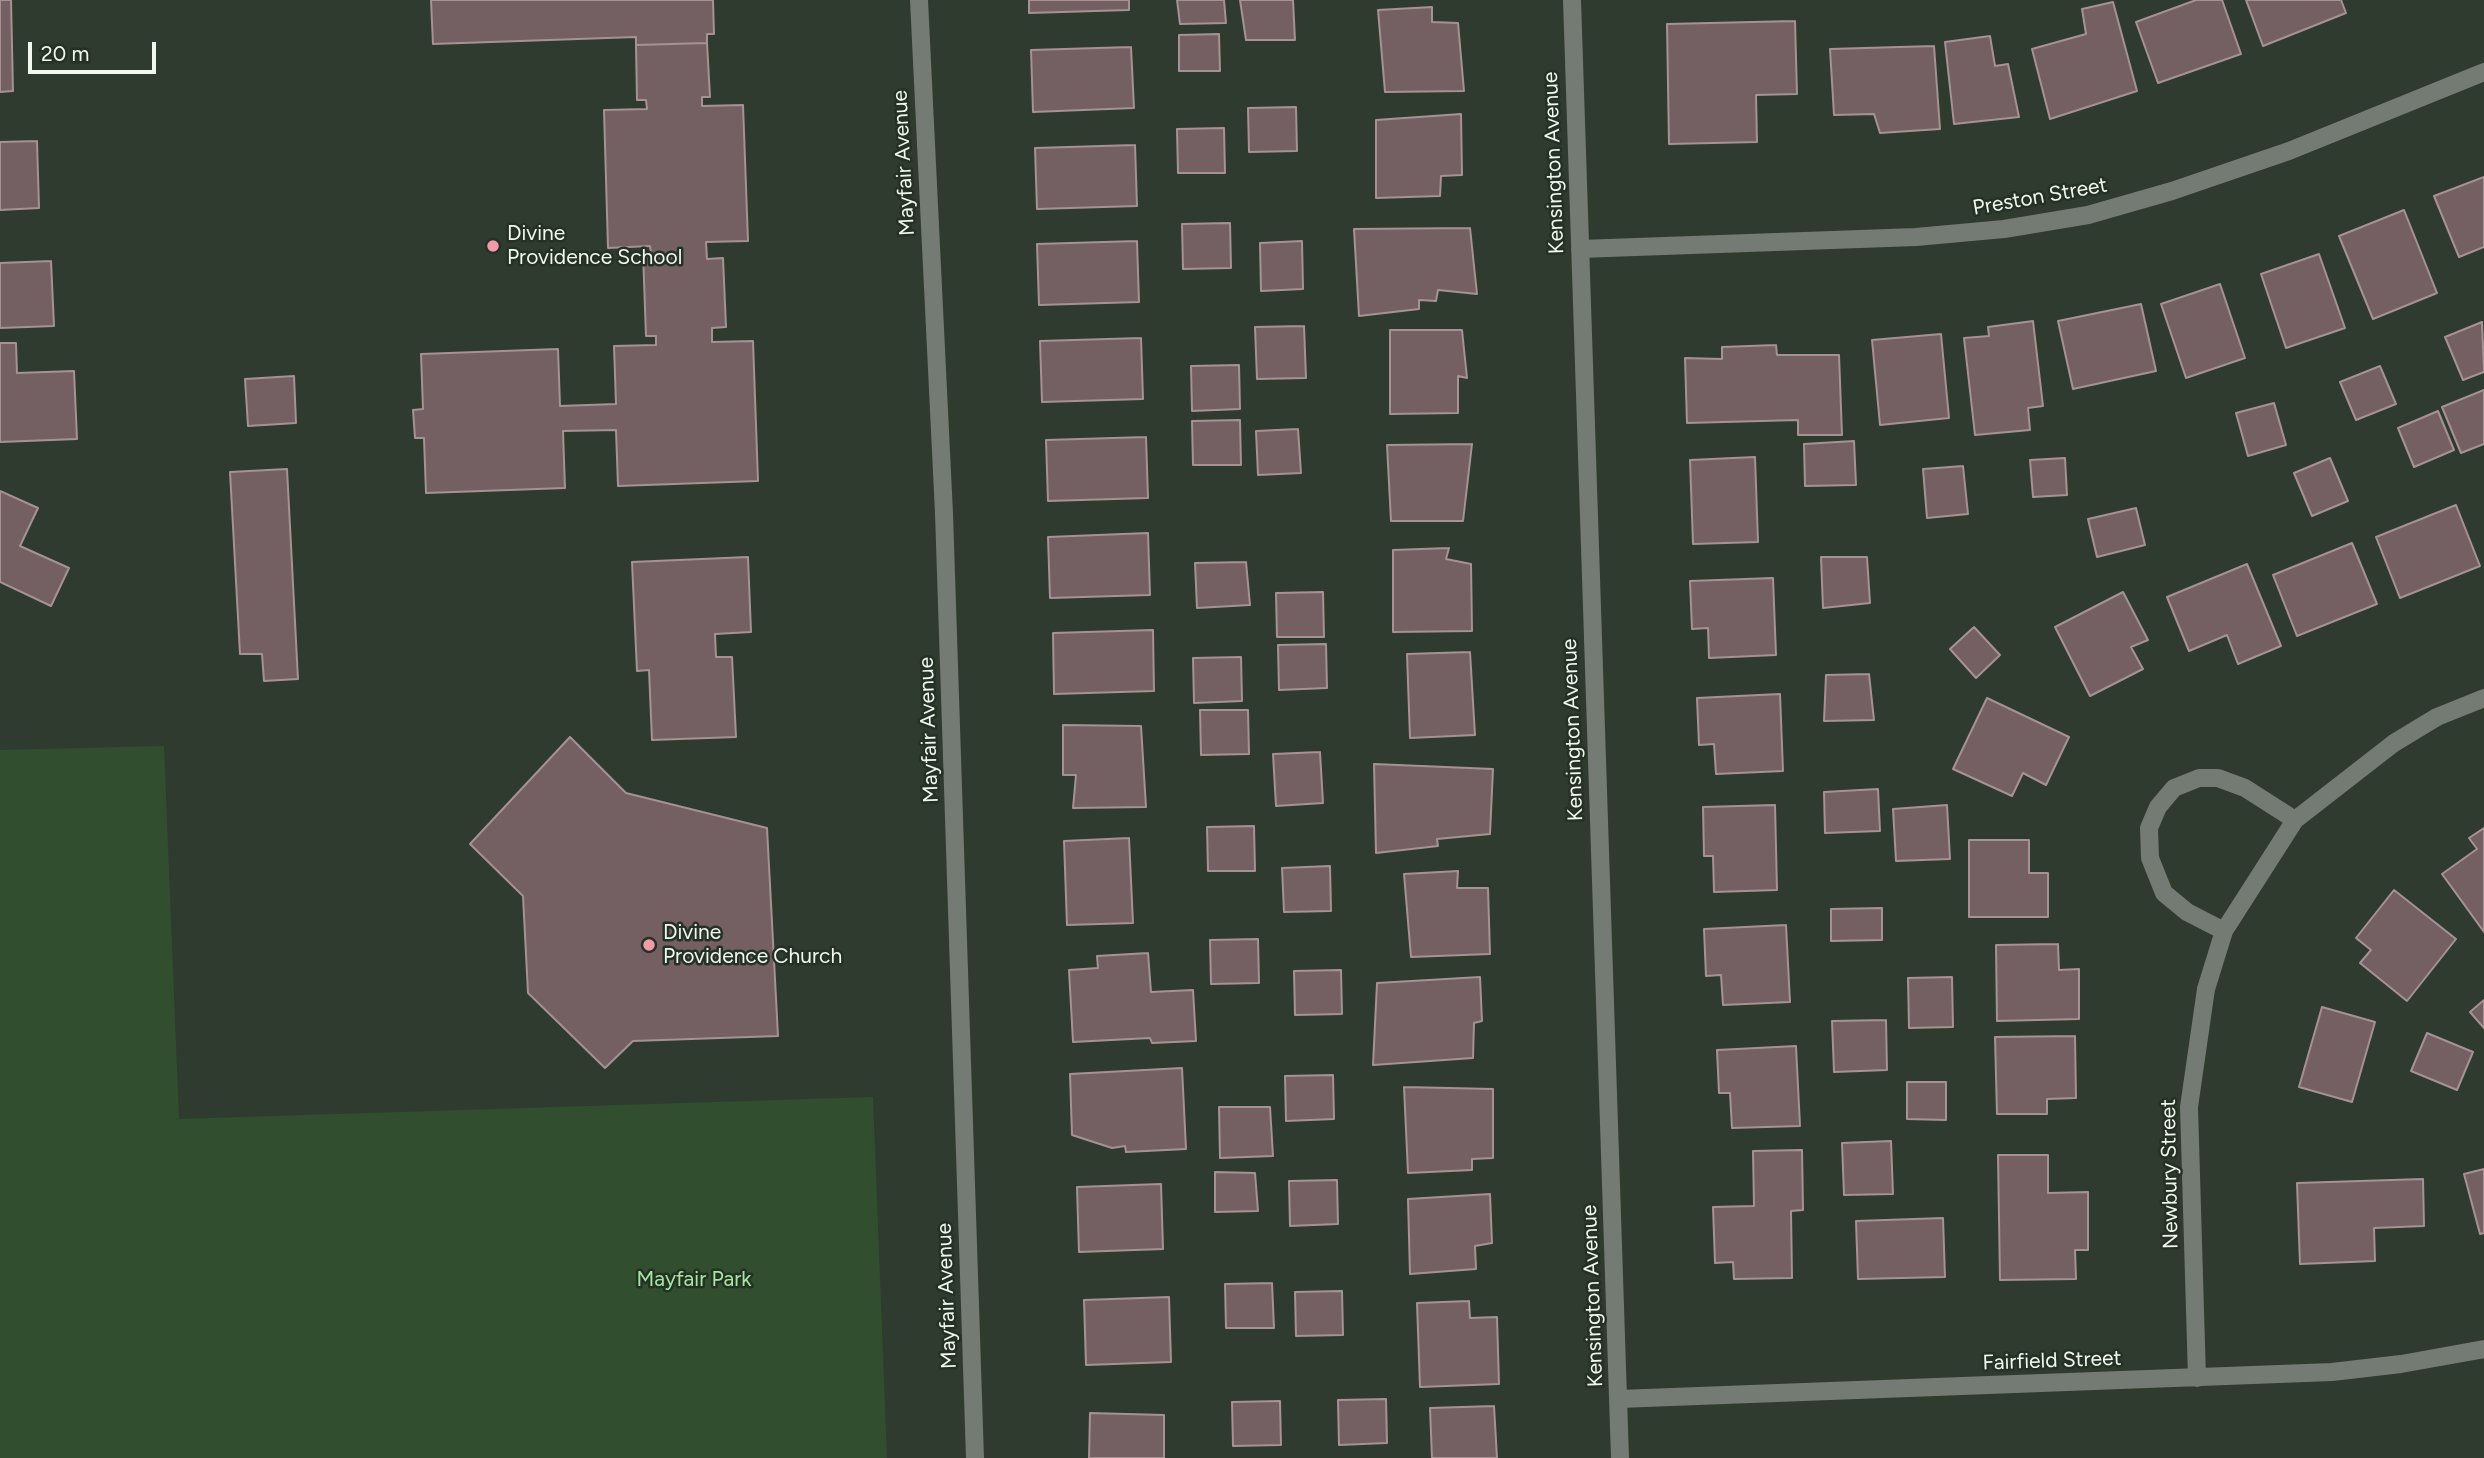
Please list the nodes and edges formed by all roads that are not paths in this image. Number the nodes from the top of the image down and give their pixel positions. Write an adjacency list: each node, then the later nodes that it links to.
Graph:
1 (919, 0): 11 (street, Mayfair Avenue)
2 (1572, 0): 4 (street, Kensington Avenue)
3 (2484, 72): 4 (street, Preston Street)
4 (1580, 249): 10 (street, Kensington Avenue)
5 (2484, 698): 6 (street, Newbury Street)
6 (2295, 820): 7 (street, Newbury Street); 7 (street)
7 (2224, 932): 9 (street, Newbury Street)
8 (2484, 1349): 9 (street, Fairfield Street)
9 (2197, 1378): 10 (street, Fairfield Street)
10 (1619, 1399): 12 (street, Kensington Avenue)
11 (975, 1458)
12 (1620, 1458)

